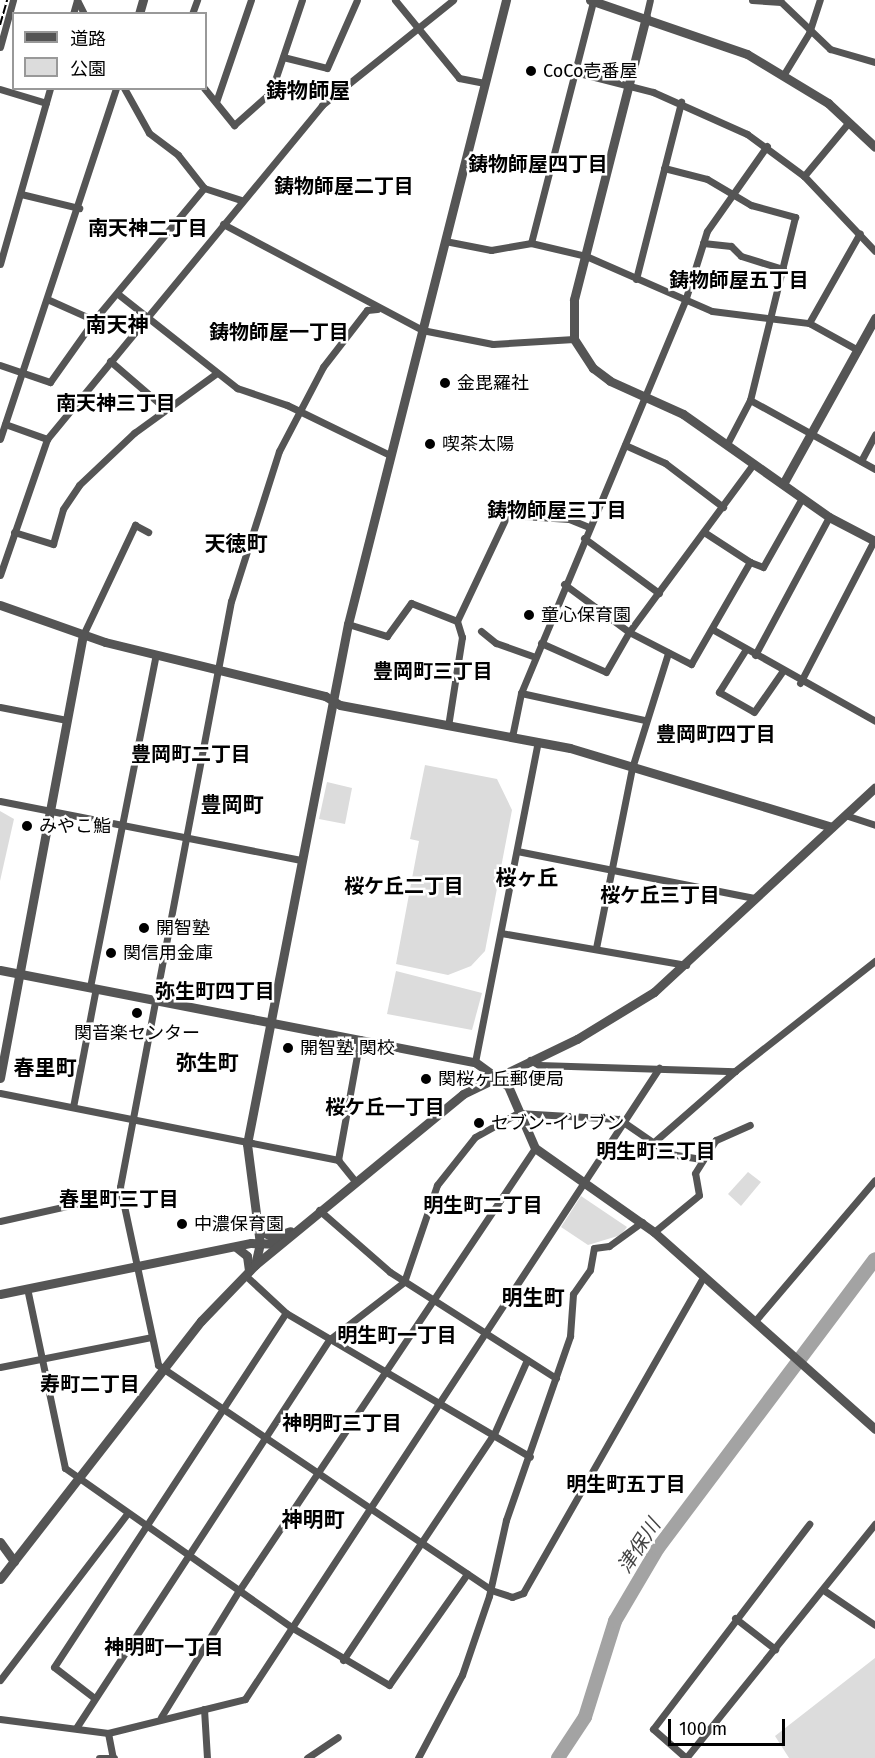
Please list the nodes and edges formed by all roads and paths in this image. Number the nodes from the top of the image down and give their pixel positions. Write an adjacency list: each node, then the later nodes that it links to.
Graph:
1 (13, 0): 15 (street)
2 (251, 0): 27 (street)
3 (302, 0): 16 (street)
4 (357, 0): 16 (street)
5 (395, 0): 13 (street)
6 (453, 0): 13 (street)
7 (506, 0): 20 (street)
8 (591, 0): 12 (street); 18 (street)
9 (650, 0): 12 (street)
10 (752, 0): 14 (street)
11 (819, 0): 14 (street)
12 (646, 17): 19 (street); 21 (street)
13 (418, 26): 20 (street); 38 (street)
14 (809, 33): 17 (street); 19 (street)
15 (0, 47)
16 (283, 57): 27 (street)
17 (875, 62)
18 (575, 72): 21 (street); 43 (street)
19 (784, 74): 30 (street)
20 (485, 83): 42 (street)
21 (629, 85): 28 (street); 47 (street)
22 (0, 89): 29 (street)
23 (49, 90): 29 (street)
24 (115, 90): 39 (street)
25 (125, 90): 35 (street)
26 (206, 90): 27 (street)
27 (216, 102)
28 (681, 102): 31 (street); 33 (street)
29 (46, 103): 36 (street)
30 (849, 122): 32 (street); 34 (street)
31 (767, 146): 34 (street); 37 (street)
32 (875, 147)
33 (664, 168): 37 (street); 50 (street)
34 (804, 176): 41 (street)
35 (204, 188): 38 (street); 51 (street)
36 (21, 194): 39 (street); 45 (street)
37 (733, 194): 44 (street); 49 (street)
38 (242, 200): 40 (street)
39 (79, 208): 52 (street)
40 (222, 224): 54 (street); 55 (street)
41 (860, 233): 46 (street); 59 (street)
42 (445, 240): 43 (street); 60 (street)
43 (531, 243): 47 (street)
44 (703, 243): 49 (street); 53 (street)
45 (2, 250): 48 (street)
46 (875, 251)
47 (585, 256): 50 (street); 61 (street)
48 (0, 264)
49 (783, 269): 56 (street)
50 (636, 279): 53 (street)
51 (118, 294): 55 (street); 58 (street)
52 (48, 299): 58 (street); 65 (street)
53 (685, 301): 56 (street); 67 (street)
54 (376, 309): 60 (street); 70 (street)
55 (146, 318): 63 (street); 66 (street)
56 (767, 318): 59 (street); 68 (street)
57 (875, 318): 62 (street)
58 (94, 320): 65 (street)
59 (809, 323): 62 (street)
60 (422, 330): 61 (street); 78 (street)
61 (574, 339): 67 (street)
62 (858, 350): 72 (street)
63 (110, 361): 69 (street); 75 (street)
64 (0, 365): 65 (street)
65 (22, 372): 71 (street)
66 (217, 373): 69 (street); 70 (street)
67 (645, 396): 76 (street); 77 (street)
68 (750, 399): 72 (street); 76 (street)
69 (167, 410): 87 (street)
70 (299, 412): 78 (street); 109 (street)
71 (5, 424): 74 (street); 75 (street)
72 (811, 433): 79 (street); 82 (street)
73 (875, 435): 79 (street)
74 (0, 439)
75 (47, 440): 87 (street)
76 (727, 444): 80 (street)
77 (624, 445): 84 (street); 86 (street)
78 (390, 455): 98 (street)
79 (861, 460): 81 (street)
80 (754, 463): 82 (street); 84 (street)
81 (875, 469)
82 (783, 484): 83 (street)
83 (802, 498): 85 (street); 92 (street)
84 (723, 507): 89 (street)
85 (829, 517): 91 (street); 107 (street)
86 (589, 527): 90 (street); 97 (street)
87 (14, 532): 93 (street)
88 (148, 532): 102 (street)
89 (704, 532): 92 (street); 95 (street)
90 (584, 538): 94 (street); 95 (street)
91 (874, 541): 111 (street)
92 (750, 562): 99 (street)
93 (0, 575)
94 (564, 584): 101 (street); 103 (street)
95 (659, 592): 101 (street)
96 (0, 605): 102 (street)
97 (458, 621): 98 (street); 118 (street)
98 (348, 624): 113 (street)
99 (712, 629): 104 (street); 105 (street)
100 (481, 631): 108 (street)
101 (629, 632): 103 (street); 105 (street)
102 (83, 635): 106 (street); 116 (street)
103 (541, 643): 108 (street)
104 (746, 649): 107 (street); 110 (street)
105 (668, 653): 117 (street)
106 (156, 655): 109 (street); 126 (street)
107 (755, 655): 110 (street)
108 (535, 657): 112 (street)
109 (218, 671): 113 (street); 129 (street)
110 (782, 672): 111 (street)
111 (800, 682): 115 (street)
112 (521, 693): 117 (street); 119 (street)
113 (333, 701): 118 (street); 131 (street)
114 (0, 707): 116 (street)
115 (874, 719)
116 (67, 720): 124 (street)
117 (645, 720): 121 (street)
118 (448, 726): 119 (street)
119 (512, 738): 120 (street)
120 (538, 742): 121 (street); 130 (street)
121 (632, 768): 128 (street); 132 (street)
122 (875, 787): 125 (street)
123 (0, 801): 124 (street)
124 (50, 811): 126 (street); 139 (street)
125 (845, 814): 127 (street); 128 (street)
126 (122, 825): 129 (street); 140 (street)
127 (875, 825)
128 (831, 827): 133 (street)
129 (186, 838): 131 (street); 141 (street)
130 (517, 851): 132 (street); 134 (street)
131 (302, 860): 142 (street)
132 (610, 869): 133 (street); 135 (street)
133 (756, 898): 137 (street)
134 (501, 933): 135 (street); 145 (street)
135 (596, 948): 137 (street)
136 (875, 961): 147 (street)
137 (686, 965): 144 (street)
138 (0, 970): 139 (street)
139 (20, 974): 140 (street); 149 (street)
140 (93, 987): 141 (street); 151 (street)
141 (155, 999): 142 (street); 153 (street)
142 (271, 1022): 143 (street); 157 (street)
143 (360, 1040): 145 (street); 160 (street)
144 (531, 1060): 146 (street); 148 (street)
145 (475, 1062): 148 (street)
146 (659, 1068): 147 (street); 154 (street)
147 (735, 1071): 156 (street)
148 (495, 1075): 152 (street); 162 (street)
149 (0, 1078)
150 (0, 1093): 151 (street)
151 (73, 1107): 153 (street)
152 (518, 1113): 154 (street); 158 (street); 177 (street)
153 (132, 1119): 157 (street); 164 (street)
154 (626, 1121): 156 (street); 163 (street)
155 (750, 1125): 159 (street)
156 (654, 1142): 159 (street)
157 (247, 1144): 160 (street); 169 (street)
158 (535, 1148): 163 (street); 180 (street)
159 (700, 1159): 170 (street)
160 (338, 1160): 162 (street)
161 (875, 1180): 182 (street)
162 (355, 1181): 165 (street)
163 (585, 1183): 167 (street); 183 (street)
164 (121, 1194): 166 (street); 174 (street)
165 (319, 1210): 168 (street); 177 (street)
166 (0, 1221)
167 (642, 1222): 170 (street); 191 (street)
168 (297, 1229): 169 (street); 172 (street)
169 (259, 1230): 171 (street)
170 (654, 1232): 176 (street)
171 (256, 1244): 172 (street); 173 (street); 175 (street)
172 (279, 1244): 175 (street)
173 (233, 1247): 174 (street); 175 (street)
174 (137, 1266): 178 (street); 184 (street)
175 (250, 1270): 181 (street); 189 (street)
176 (704, 1276): 182 (street); 211 (street)
177 (404, 1282): 180 (street); 185 (street)
178 (27, 1288): 179 (street); 186 (street)
179 (0, 1294)
180 (433, 1300): 183 (street); 190 (street)
181 (286, 1313): 185 (street); 193 (street)
182 (758, 1324): 194 (street)
183 (486, 1334): 187 (street); 192 (street)
184 (151, 1337): 186 (street); 189 (street)
185 (330, 1339): 190 (street); 196 (street)
186 (43, 1358): 188 (street); 199 (street)
187 (527, 1360): 191 (street); 195 (street)
188 (0, 1367)
189 (162, 1370): 193 (street); 199 (street)
190 (386, 1372): 192 (street); 198 (street)
191 (556, 1378): 197 (street)
192 (440, 1404): 195 (street); 200 (street)
193 (223, 1409): 196 (street); 204 (street)
194 (875, 1429)
195 (494, 1434): 197 (street); 206 (street)
196 (266, 1436): 198 (street); 207 (street)
197 (530, 1457): 211 (street)
198 (319, 1473): 200 (street); 213 (street)
199 (78, 1479): 201 (street); 208 (street)
200 (371, 1508): 206 (street); 216 (street)
201 (127, 1514): 204 (street); 219 (street)
202 (809, 1524): 214 (street)
203 (875, 1524): 212 (street)
204 (145, 1527): 207 (street); 220 (street)
205 (0, 1542): 208 (street)
206 (423, 1543): 209 (street); 218 (street)
207 (186, 1556): 213 (street); 220 (street)
208 (14, 1561): 210 (street)
209 (467, 1574): 211 (street); 218 (street)
210 (0, 1579)
211 (491, 1590): 231 (street)
212 (825, 1591): 215 (street); 217 (street)
213 (238, 1592): 216 (street); 222 (street)
214 (735, 1618): 217 (street); 232 (street)
215 (875, 1625)
216 (291, 1628): 218 (street); 221 (street)
217 (775, 1649): 232 (street)
218 (343, 1660)
219 (0, 1680)
220 (93, 1697): 224 (street)
221 (204, 1709): 222 (street); 229 (street)
222 (160, 1718): 225 (street)
223 (0, 1719): 224 (street)
224 (76, 1728): 225 (street)
225 (108, 1733): 228 (street)
226 (338, 1737): 230 (street)
227 (99, 1758): 228 (street)
228 (113, 1758)
229 (207, 1758)
230 (307, 1758)
231 (418, 1758)
232 (686, 1758)

